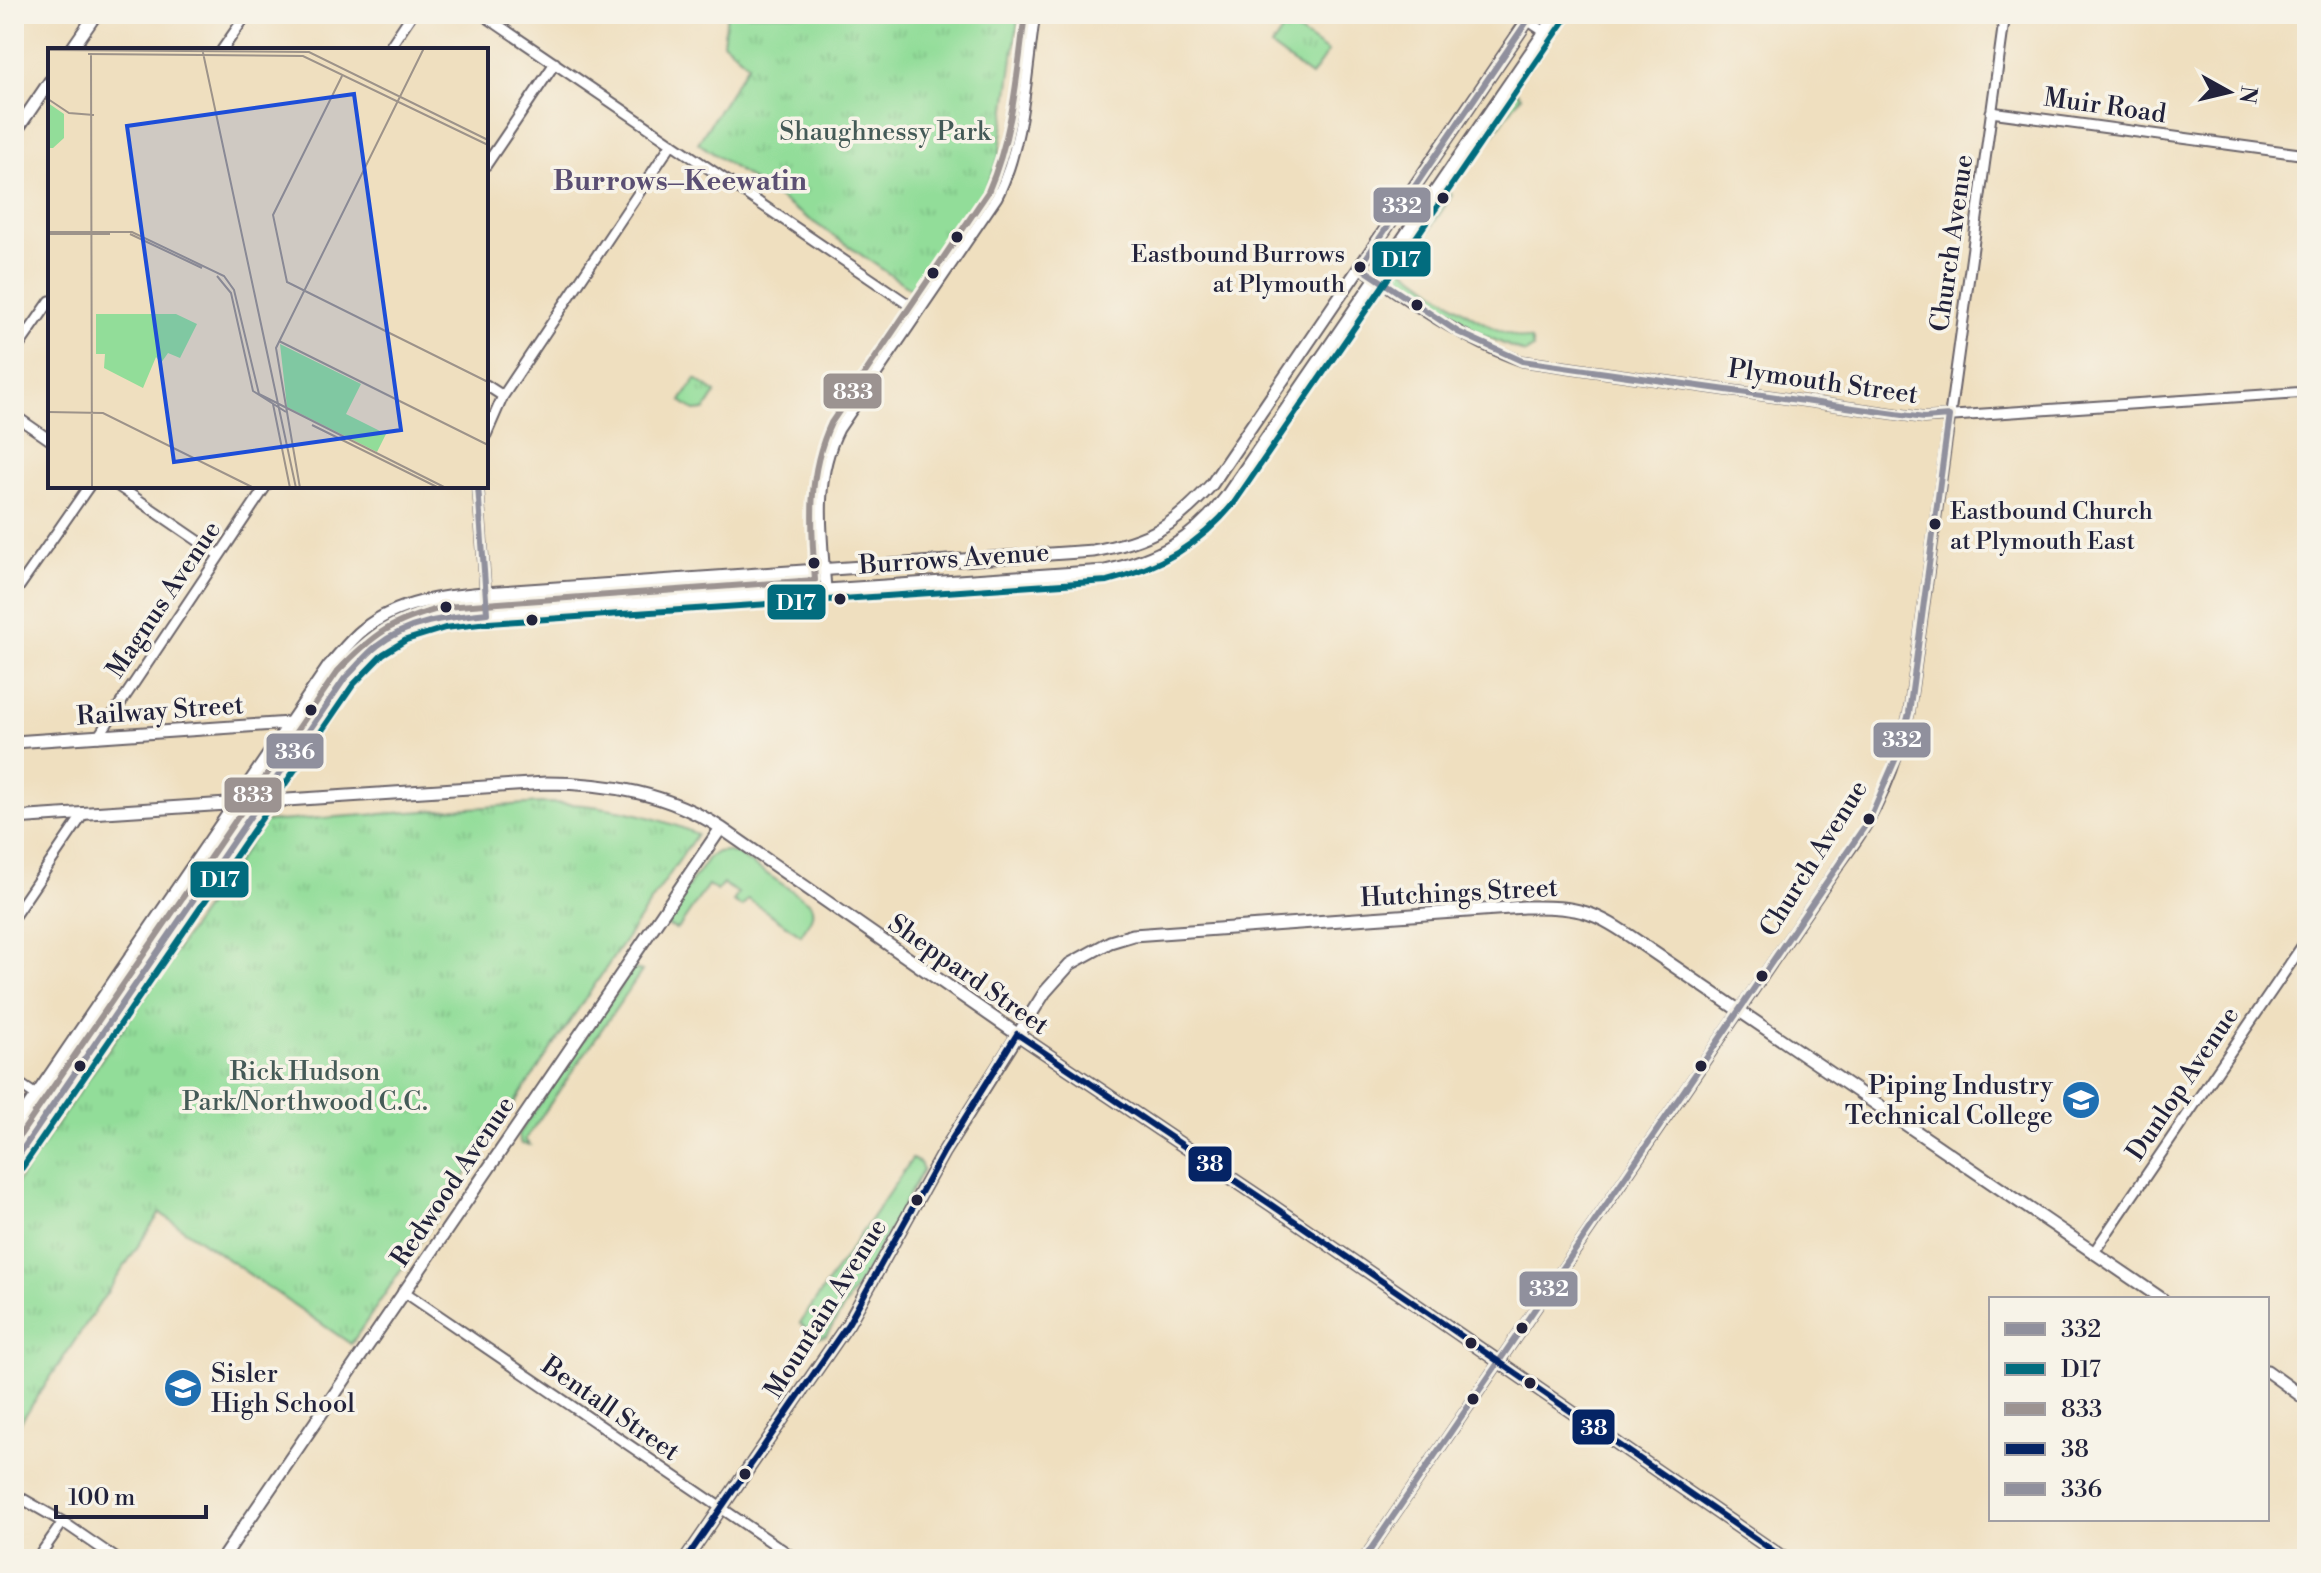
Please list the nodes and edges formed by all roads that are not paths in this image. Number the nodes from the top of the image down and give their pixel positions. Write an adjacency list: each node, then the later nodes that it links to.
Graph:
1 (96, 14): 10 (street)
2 (247, 14): 11 (street)
3 (412, 14): 12 (street)
4 (482, 14): 13 (street)
5 (1035, 14): 23 (street)
6 (1557, 14): 9 (street, Burrows Avenue)
7 (2005, 14): 15 (street, Church Avenue)
8 (1526, 16): 9 (street); 20 (street, Burrows Avenue)
9 (1545, 32): 21 (street, Burrows Avenue)
10 (72, 48)
11 (223, 48)
12 (389, 48)
13 (555, 63): 17 (street); 19 (street)
14 (48, 86): 16 (street)
15 (1991, 112): 18 (street, Muir Road); 29 (street, Church Avenue)
16 (14, 134)
17 (672, 143): 23 (street); 27 (street)
18 (2307, 155)
19 (488, 162)
20 (1360, 267): 21 (street, Plymouth Street); 37 (street, Burrows Avenue)
21 (1376, 278): 29 (street, Plymouth Street); 38 (street, Burrows Avenue)
22 (48, 304): 24 (street)
23 (918, 311): 37 (street)
24 (14, 353)
25 (488, 386): 27 (street)
26 (2307, 392): 29 (street, Plymouth Street)
27 (503, 396): 30 (street)
28 (14, 415): 31 (street)
29 (1949, 416): 53 (street, Church Avenue)
30 (488, 430)
31 (48, 439)
32 (88, 488): 40 (street)
33 (121, 488): 36 (street)
34 (265, 488): 36 (street, Magnus Avenue)
35 (478, 488): 39 (street)
36 (219, 555): 44 (street, Magnus Avenue)
37 (825, 570): 38 (street); 39 (street, Burrows Avenue)
38 (826, 589): 41 (street, Burrows Avenue)
39 (485, 593): 41 (street); 42 (street, Burrows Avenue)
40 (14, 594)
41 (487, 613): 43 (street, Burrows Avenue)
42 (290, 723): 43 (street); 44 (street, Railway Street); 46 (street, Burrows Avenue)
43 (306, 735): 47 (street, Burrows Avenue)
44 (98, 737): 45 (street, Railway Street)
45 (14, 742)
46 (236, 803): 47 (street, Sheppard Street); 48 (street, Sheppard Street); 56 (street, Burrows Avenue)
47 (259, 803): 50 (street, Sheppard Street); 57 (street, Burrows Avenue)
48 (84, 813): 49 (street, Sheppard Street); 51 (street)
49 (14, 818)
50 (721, 828): 54 (street, Sheppard Street); 61 (street, Redwood Avenue)
51 (14, 916)
52 (2307, 939): 60 (street, Dunlop Avenue)
53 (1740, 1010): 54 (street, Hutchings Street); 60 (street, Hutchings Street); 63 (street, Church Avenue)
54 (1017, 1034): 63 (street, Sheppard Street); 67 (street, Mountain Avenue)
55 (14, 1080): 56 (street)
56 (36, 1095): 57 (street); 58 (street, Burrows Avenue)
57 (52, 1106): 59 (street, Burrows Avenue)
58 (14, 1128)
59 (14, 1162)
60 (2094, 1252): 62 (street, Hutchings Street)
61 (403, 1291): 67 (street, Bentall Street); 71 (street, Redwood Avenue)
62 (2159, 1297)
63 (1499, 1361): 74 (street, Church Avenue); 75 (street, Sheppard Street)
64 (2269, 1372): 65 (street)
65 (2307, 1400)
66 (14, 1494): 68 (street)
67 (720, 1510): 72 (street, Mountain Avenue); 73 (street, Bentall Street)
68 (63, 1522): 69 (street); 70 (street)
69 (37, 1559)
70 (117, 1559)
71 (222, 1559)
72 (686, 1559)
73 (796, 1559)
74 (1364, 1559)
75 (1785, 1559)

